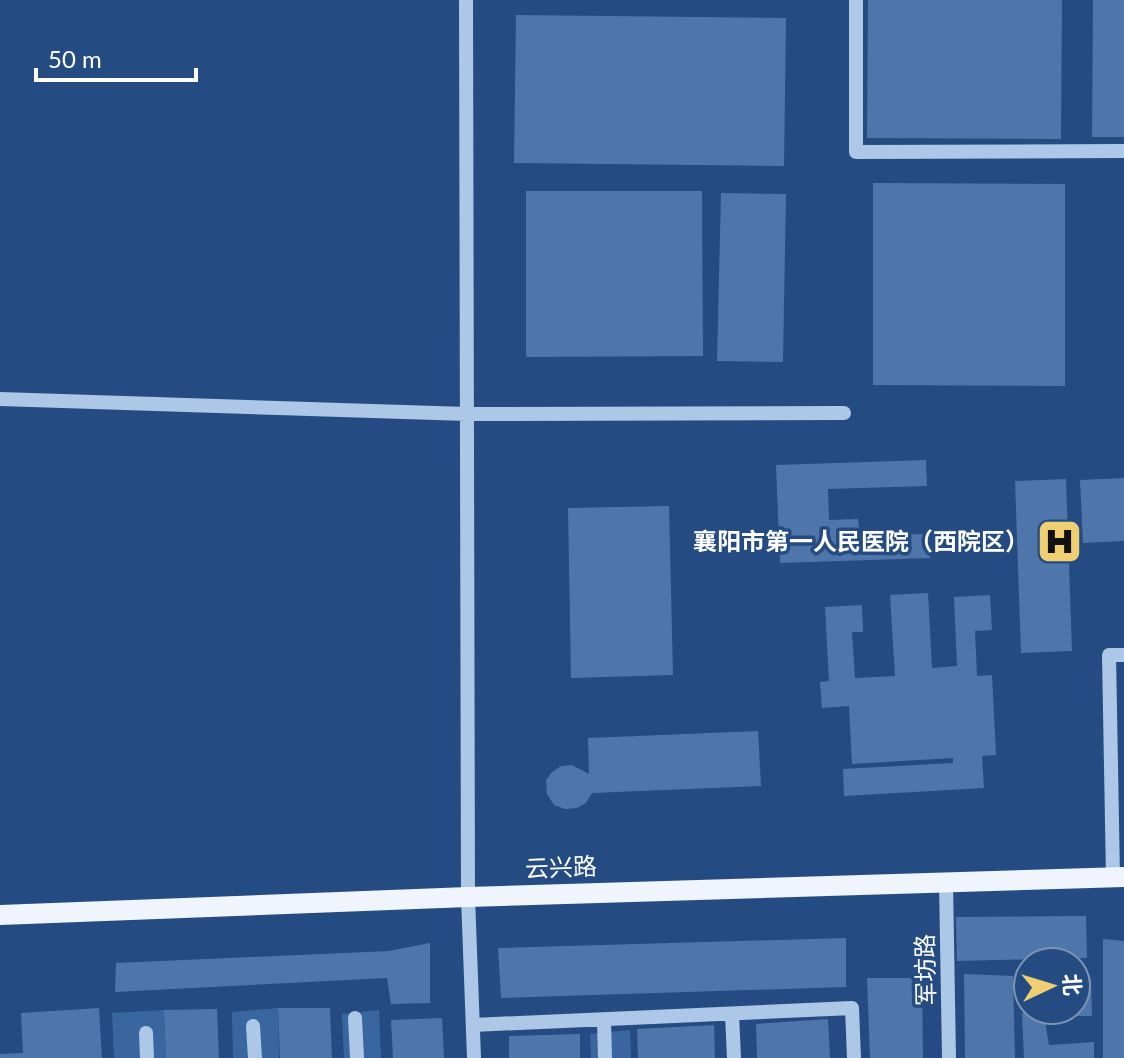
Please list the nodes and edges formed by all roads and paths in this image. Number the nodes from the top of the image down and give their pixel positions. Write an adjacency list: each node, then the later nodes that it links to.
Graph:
1 (466, 0): 6 (street)
2 (856, 0): 3 (street)
3 (1124, 151)
4 (0, 399): 6 (street)
5 (844, 413): 6 (street)
6 (467, 414): 10 (street)
7 (1124, 655): 8 (street)
8 (1119, 877): 9 (main road, 云兴路)
9 (946, 882): 10 (main road, 云兴路); 25 (street, 军坊路)
10 (468, 897): 11 (main road, 云兴路); 15 (street)
11 (0, 915)
12 (732, 1014): 14 (street); 23 (street); 24 (street)
13 (355, 1018): 20 (street)
14 (604, 1020): 15 (street); 22 (street)
15 (473, 1025): 21 (street)
16 (253, 1026): 19 (street)
17 (146, 1033): 18 (street)
18 (147, 1058)
19 (255, 1058)
20 (357, 1058)
21 (474, 1058)
22 (605, 1058)
23 (734, 1058)
24 (854, 1058)
25 (949, 1058)

